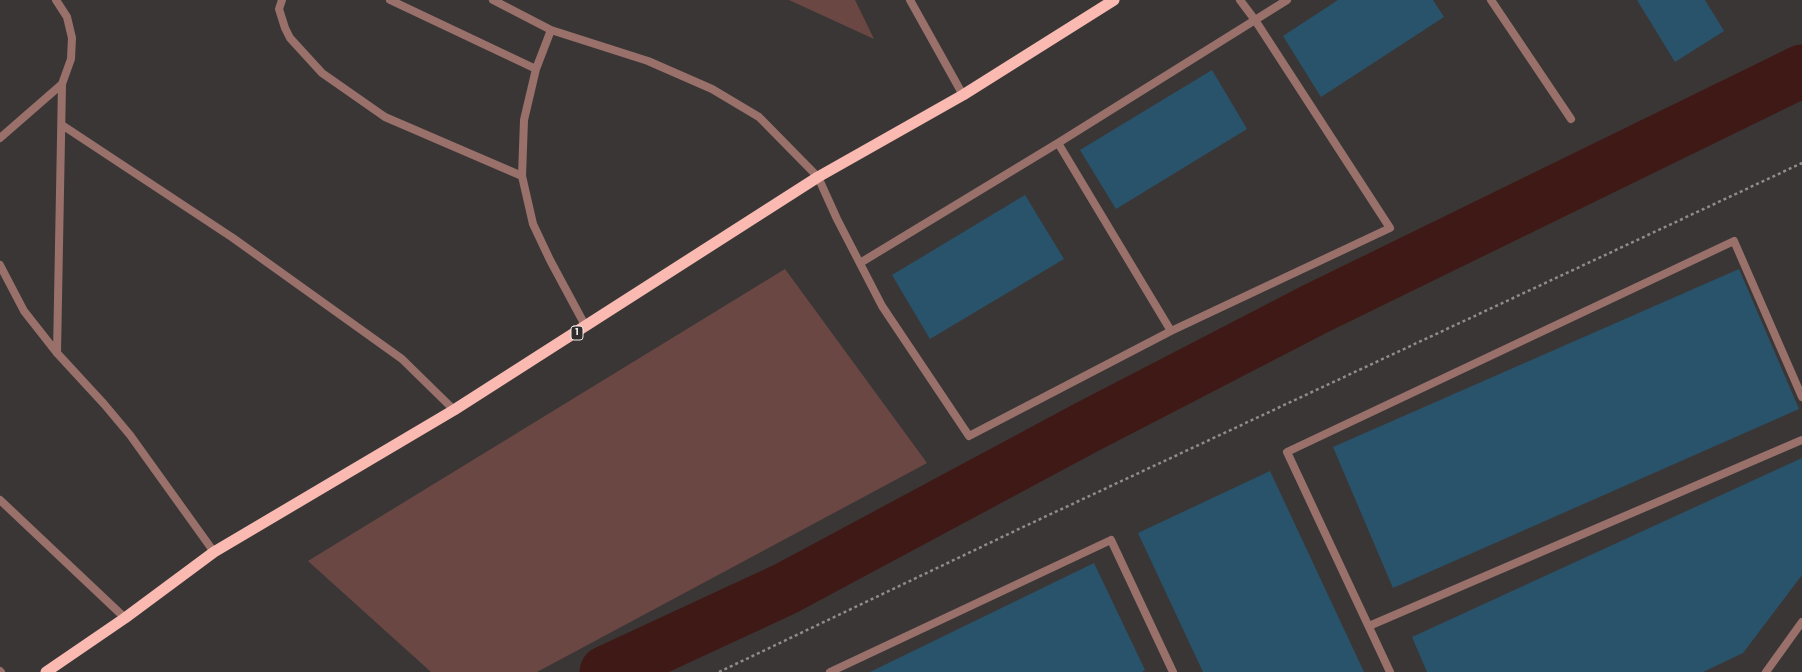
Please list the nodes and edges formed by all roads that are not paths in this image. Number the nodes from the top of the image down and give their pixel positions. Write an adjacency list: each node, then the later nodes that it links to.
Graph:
1 (56, 0): 13 (street)
2 (282, 0): 19 (street)
3 (390, 0): 12 (street)
4 (493, 0): 11 (street)
5 (910, 0): 14 (street)
6 (1114, 0): 14 (highway, 1)
7 (1240, 0): 10 (street)
8 (1287, 0): 10 (street)
9 (1491, 0): 15 (street)
10 (1255, 20): 18 (street); 24 (street)
11 (551, 30): 12 (street); 20 (street)
12 (536, 69): 19 (street)
13 (62, 84): 16 (street); 17 (street)
14 (962, 95): 20 (highway, 1)
15 (1571, 119)
16 (62, 125): 25 (street); 27 (street)
17 (0, 138)
18 (1058, 143): 21 (street); 24 (street)
19 (522, 176): 23 (street)
20 (818, 178): 21 (street); 23 (highway, 1)
21 (860, 263): 24 (street)
22 (0, 265): 25 (street)
23 (586, 327): 27 (highway, 1)
24 (1171, 331)
25 (57, 353): 30 (street)
26 (1802, 397): 33 (street)
27 (454, 410): 30 (highway, 1)
28 (1802, 440): 33 (street)
29 (0, 500): 31 (street)
30 (214, 552): 31 (highway, 1)
31 (125, 618): 35 (highway, 1)
32 (1802, 622): 34 (street)
33 (1369, 626): 38 (street)
34 (1767, 670): 39 (street)
35 (46, 672)
36 (830, 672): 37 (street)
37 (1173, 672)
38 (1390, 672)
39 (1758, 672)

